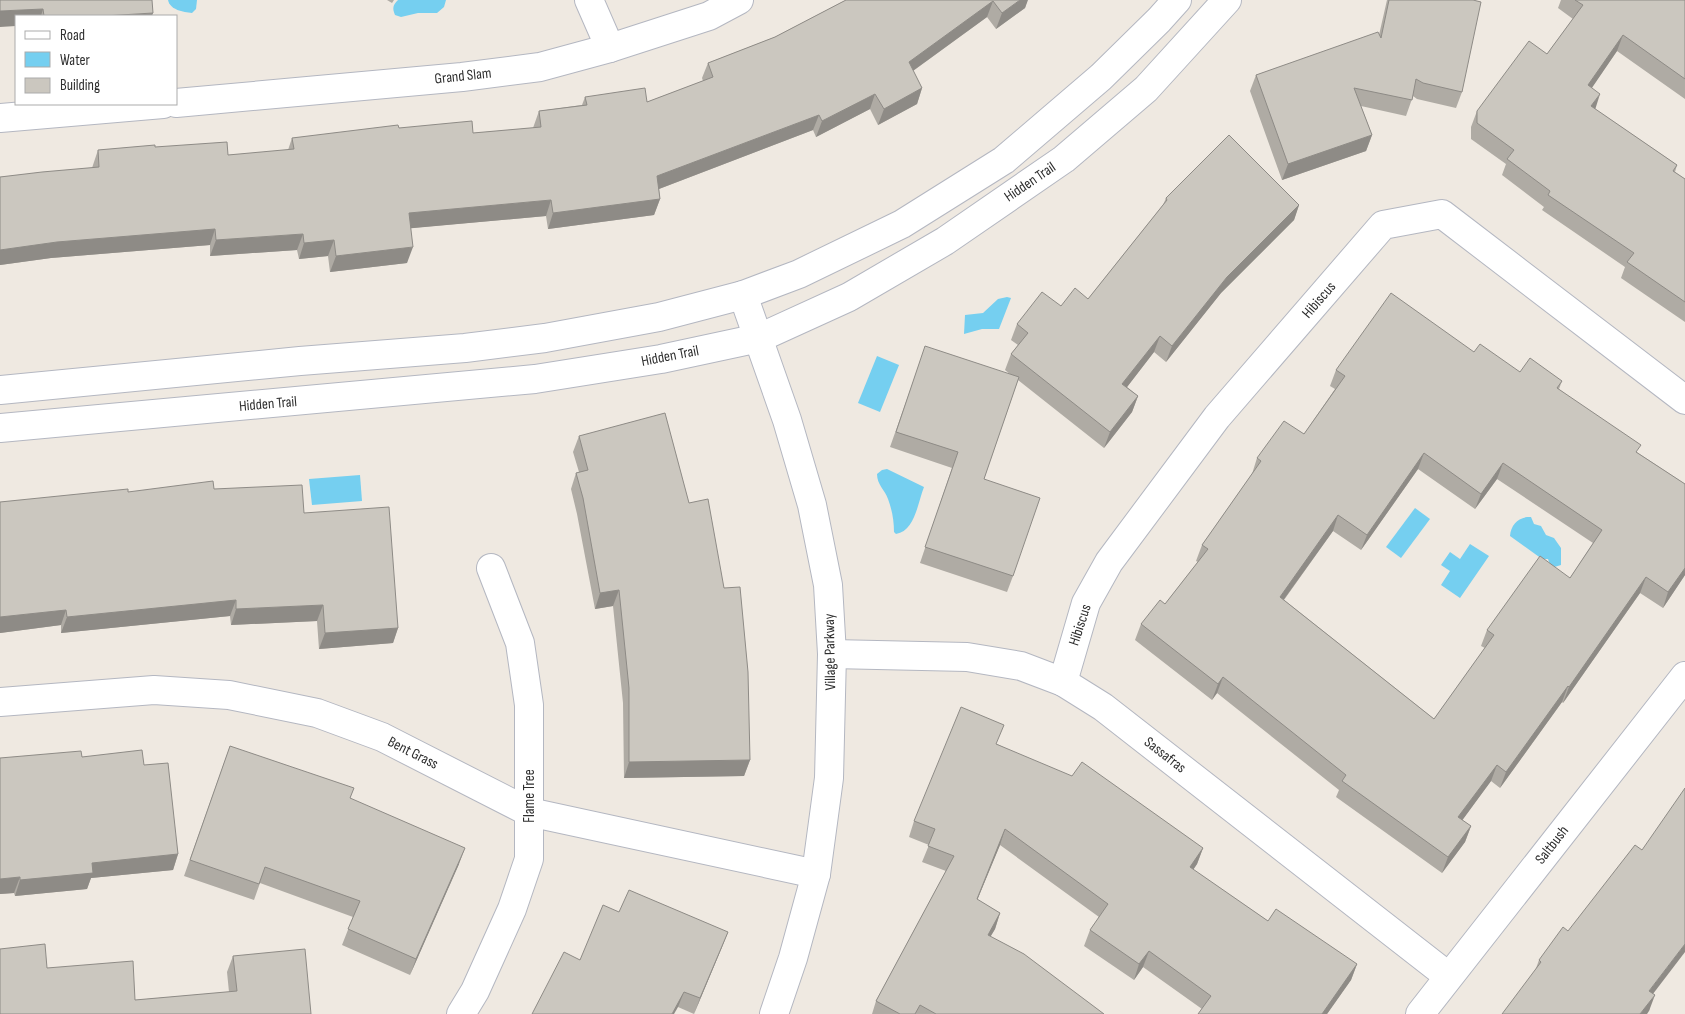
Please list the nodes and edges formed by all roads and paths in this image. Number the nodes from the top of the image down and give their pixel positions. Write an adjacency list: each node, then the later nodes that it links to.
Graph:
1 (589, 0): 5 (street)
2 (739, 0): 5 (street, Grand Slam)
3 (1177, 0): 9 (street)
4 (1227, 0): 10 (street, Hidden Trail)
5 (610, 48): 6 (street, Grand Slam)
6 (178, 102)
7 (151, 105): 8 (street)
8 (0, 118)
9 (743, 295): 10 (street, Village Parkway); 11 (street)
10 (759, 338): 13 (street, Hidden Trail); 15 (street, Village Parkway)
11 (0, 390)
12 (1685, 400): 17 (street, Hibiscus)
13 (0, 428)
14 (491, 568): 19 (street, Flame Tree)
15 (832, 654): 17 (street, Sassafras); 20 (street, Village Parkway)
16 (1685, 676): 21 (street, Saltbush)
17 (1063, 682): 21 (street, Sassafras)
18 (0, 702): 19 (street, Bent Grass)
19 (529, 812): 20 (street, Bent Grass); 22 (street, Flame Tree)
20 (816, 874): 23 (street, Village Parkway)
21 (1448, 976): 24 (street, Saltbush)
22 (461, 1014)
23 (774, 1014)
24 (1420, 1014)

